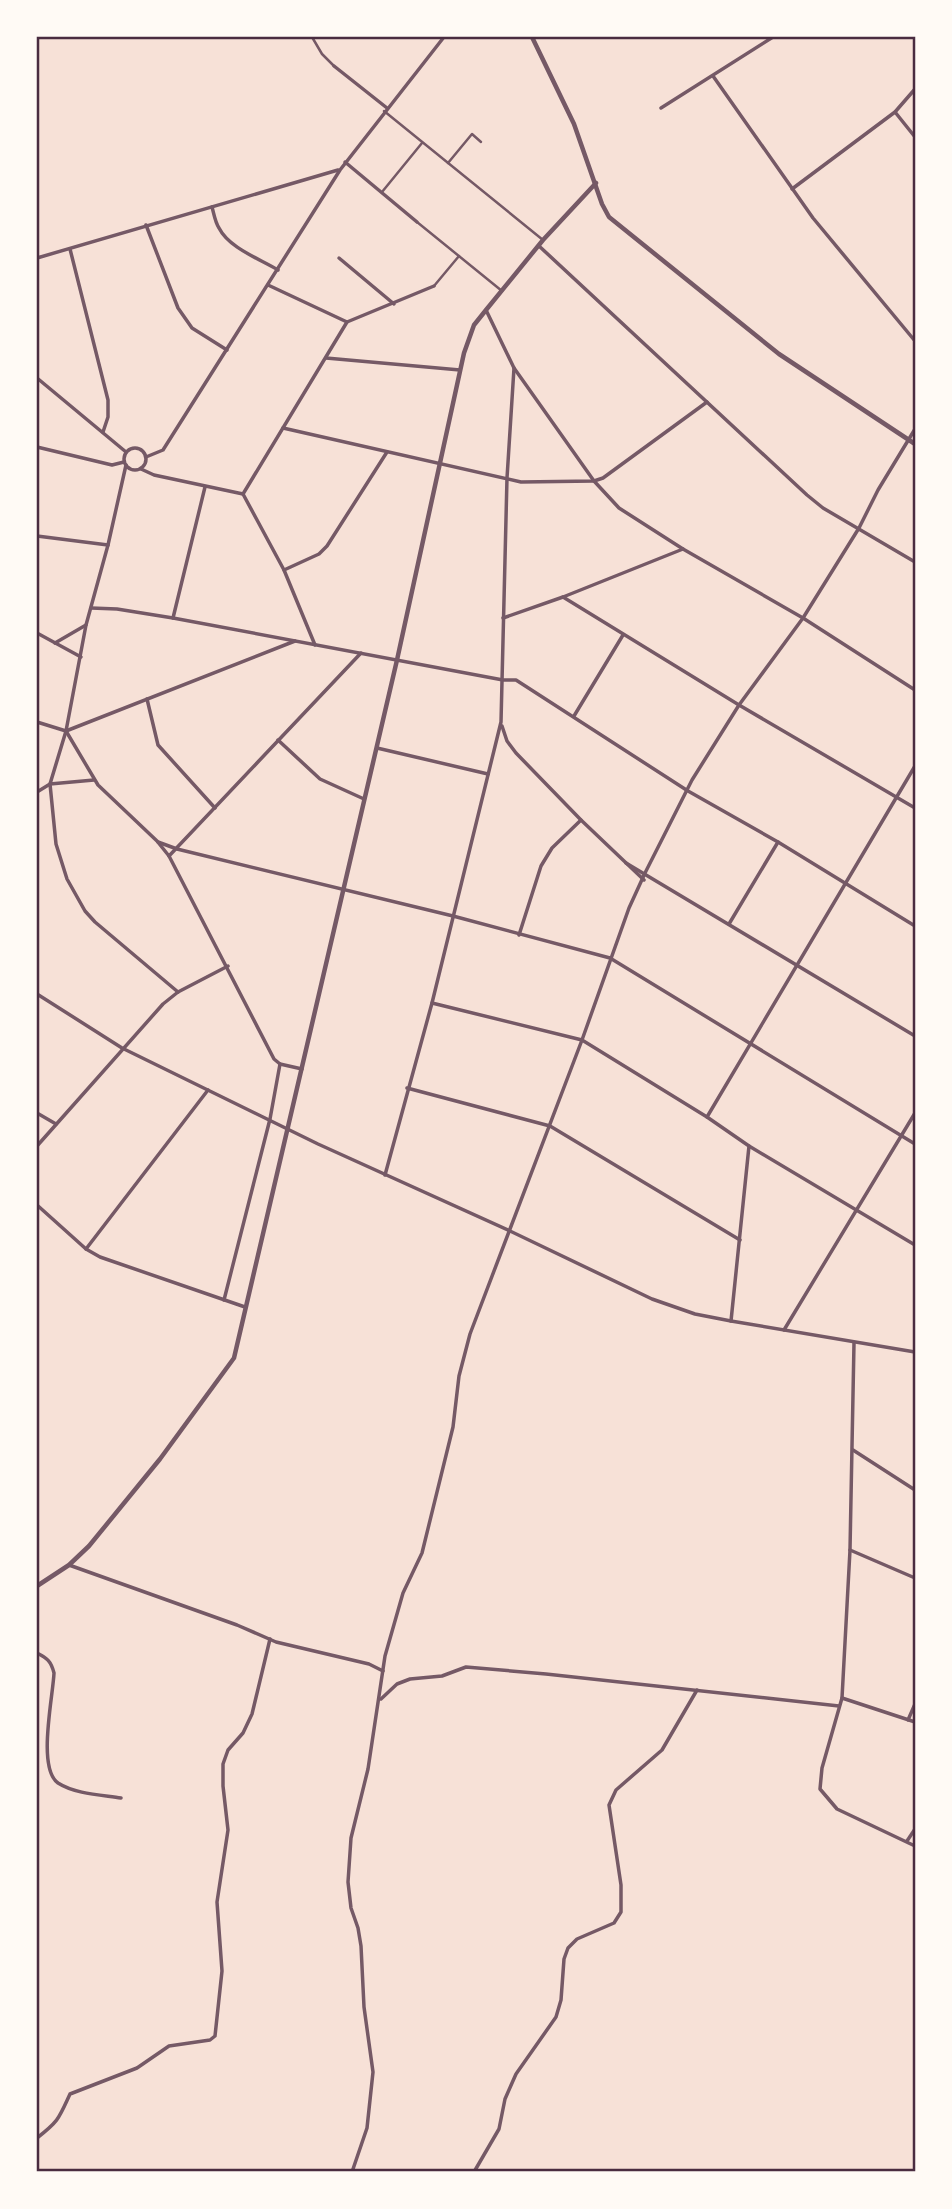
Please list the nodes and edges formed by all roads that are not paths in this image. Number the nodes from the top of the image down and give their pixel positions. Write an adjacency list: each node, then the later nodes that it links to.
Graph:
1 (312, 37): 5 (street)
2 (444, 37): 9 (street)
3 (532, 37): 17 (street)
4 (773, 37): 6 (street)
5 (334, 66): 9 (street)
6 (713, 76): 8 (street); 18 (street)
7 (915, 89): 10 (street)
8 (662, 108)
9 (385, 109): 12 (street); 14 (street)
10 (895, 111): 11 (street); 18 (street)
11 (915, 137)
12 (423, 142): 15 (street); 19 (street)
13 (481, 142): 15 (street)
14 (345, 162): 16 (street); 19 (street)
15 (448, 163): 23 (street)
16 (340, 170): 20 (street); 29 (street)
17 (596, 183): 23 (street); 46 (street)
18 (792, 189): 36 (street)
19 (382, 192): 21 (street)
20 (212, 207): 22 (street); 29 (street)
21 (417, 222): 26 (street)
22 (146, 225): 25 (street); 37 (street)
23 (544, 240): 24 (street)
24 (539, 246): 32 (street); 42 (street)
25 (70, 248): 27 (street); 45 (street)
26 (459, 256): 31 (street); 32 (street)
27 (37, 258)
28 (339, 258): 33 (street)
29 (278, 270): 30 (street)
30 (268, 285): 35 (street); 37 (street)
31 (434, 286): 33 (street)
32 (502, 291): 34 (street)
33 (394, 303): 35 (street)
34 (486, 310): 39 (street); 40 (street)
35 (347, 322): 38 (street)
36 (915, 341)
37 (227, 350): 51 (street)
38 (326, 358): 40 (street); 43 (street)
39 (514, 368): 55 (street); 56 (street)
40 (460, 370): 52 (street)
41 (37, 378): 45 (street)
42 (707, 402): 56 (street); 59 (street)
43 (283, 428): 50 (street); 58 (street)
44 (915, 429): 46 (street)
45 (103, 432): 49 (street)
46 (909, 440): 47 (street); 59 (street)
47 (915, 444)
48 (37, 447): 53 (street)
49 (127, 452): 51 (street); 53 (street)
50 (387, 452): 52 (street); 64 (street)
51 (146, 457): 54 (street)
52 (439, 463): 55 (street); 78 (street)
53 (125, 464): 54 (street); 61 (street)
54 (141, 469): 57 (street)
55 (507, 478): 56 (street); 68 (street)
56 (594, 481): 62 (street)
57 (205, 487): 58 (street); 67 (street)
58 (243, 494): 64 (street)
59 (859, 528): 63 (street); 69 (street)
60 (37, 536): 61 (street)
61 (108, 545): 66 (street)
62 (683, 549): 65 (street); 69 (street)
63 (915, 562)
64 (284, 570): 75 (street)
65 (563, 597): 68 (street); 72 (street)
66 (91, 608): 67 (street); 70 (street)
67 (173, 618): 73 (street)
68 (502, 618): 79 (street)
69 (803, 618): 80 (street); 82 (street)
70 (86, 625): 74 (street); 77 (street)
71 (37, 633): 74 (street)
72 (623, 635): 82 (street); 83 (street)
73 (296, 641): 75 (street); 81 (street)
74 (55, 643): 77 (street)
75 (316, 645): 76 (street)
76 (361, 653): 78 (street); 87 (street)
77 (81, 657): 86 (street)
78 (397, 660): 79 (street); 88 (street)
79 (502, 680): 83 (street); 85 (street)
80 (915, 690)
81 (147, 699): 86 (street); 97 (street)
82 (739, 705): 93 (street); 95 (street)
83 (574, 716): 93 (street)
84 (37, 722): 86 (street)
85 (501, 722): 90 (street); 99 (street)
86 (66, 731): 91 (street); 92 (street)
87 (278, 740): 96 (street); 97 (street)
88 (377, 748): 90 (street); 96 (street)
89 (915, 766): 95 (street)
90 (488, 774): 109 (street)
91 (93, 780): 92 (street); 100 (street)
92 (50, 784): 94 (street); 116 (street)
93 (688, 791): 101 (street); 105 (street)
94 (37, 792)
95 (897, 796): 98 (street); 107 (street)
96 (364, 799): 108 (street)
97 (215, 808): 102 (street)
98 (915, 808)
99 (581, 820): 104 (street); 112 (street)
100 (157, 841): 102 (street); 103 (street)
101 (778, 842): 107 (street); 110 (street)
102 (177, 849): 103 (street); 108 (street)
103 (169, 856): 115 (street)
104 (626, 863): 105 (street); 106 (street)
105 (645, 873): 106 (street); 110 (street)
106 (644, 880): 113 (street)
107 (845, 884): 111 (street); 114 (street)
108 (344, 890): 109 (street); 124 (street)
109 (453, 916): 112 (street); 118 (street)
110 (729, 924): 114 (street)
111 (915, 926)
112 (519, 935): 113 (street)
113 (610, 958): 120 (street); 121 (street)
114 (798, 964): 119 (street); 121 (street)
115 (228, 966): 116 (street); 123 (street)
116 (178, 992): 122 (street)
117 (37, 994): 122 (street)
118 (432, 1003): 120 (street); 125 (street)
119 (915, 1035)
120 (582, 1040): 129 (street); 132 (street)
121 (752, 1044): 129 (street); 134 (street)
122 (122, 1048): 126 (street); 131 (street)
123 (281, 1064): 124 (street); 130 (street)
124 (303, 1069): 133 (street)
125 (407, 1088): 132 (street); 138 (street)
126 (208, 1090): 130 (street); 144 (street)
127 (37, 1113): 131 (street)
128 (915, 1113): 134 (street)
129 (707, 1117): 137 (street)
130 (270, 1119): 133 (street); 145 (street)
131 (57, 1124): 136 (street)
132 (550, 1126): 141 (street); 142 (street)
133 (288, 1128): 138 (street); 146 (street)
134 (902, 1135): 135 (street); 140 (street)
135 (915, 1144)
136 (37, 1146)
137 (749, 1146): 140 (street); 142 (street)
138 (385, 1175): 141 (street)
139 (37, 1205): 144 (street)
140 (857, 1210): 143 (street); 148 (street)
141 (510, 1231): 147 (street); 159 (street)
142 (740, 1240): 147 (street)
143 (915, 1245)
144 (86, 1249): 145 (street)
145 (224, 1300): 146 (street)
146 (246, 1307): 154 (street)
147 (731, 1321): 148 (street)
148 (784, 1330): 149 (street)
149 (854, 1343): 150 (street); 151 (street)
150 (915, 1352)
151 (853, 1450): 152 (street); 153 (street)
152 (915, 1490)
153 (850, 1550): 155 (street); 161 (street)
154 (69, 1565): 156 (street); 157 (street)
155 (915, 1577)
156 (37, 1586)
157 (270, 1639): 159 (street); 171 (street)
158 (37, 1653): 167 (street)
159 (383, 1671): 162 (street)
160 (697, 1690): 162 (street); 164 (street); 173 (street)
161 (842, 1698): 164 (street); 165 (street)
162 (380, 1700): 172 (street)
163 (915, 1704): 165 (street)
164 (839, 1706): 169 (street)
165 (908, 1720): 166 (street)
166 (915, 1722)
167 (121, 1798)
168 (915, 1829): 169 (street)
169 (907, 1841): 170 (street)
170 (915, 1846)
171 (37, 2138)
172 (352, 2172)
173 (474, 2172)

